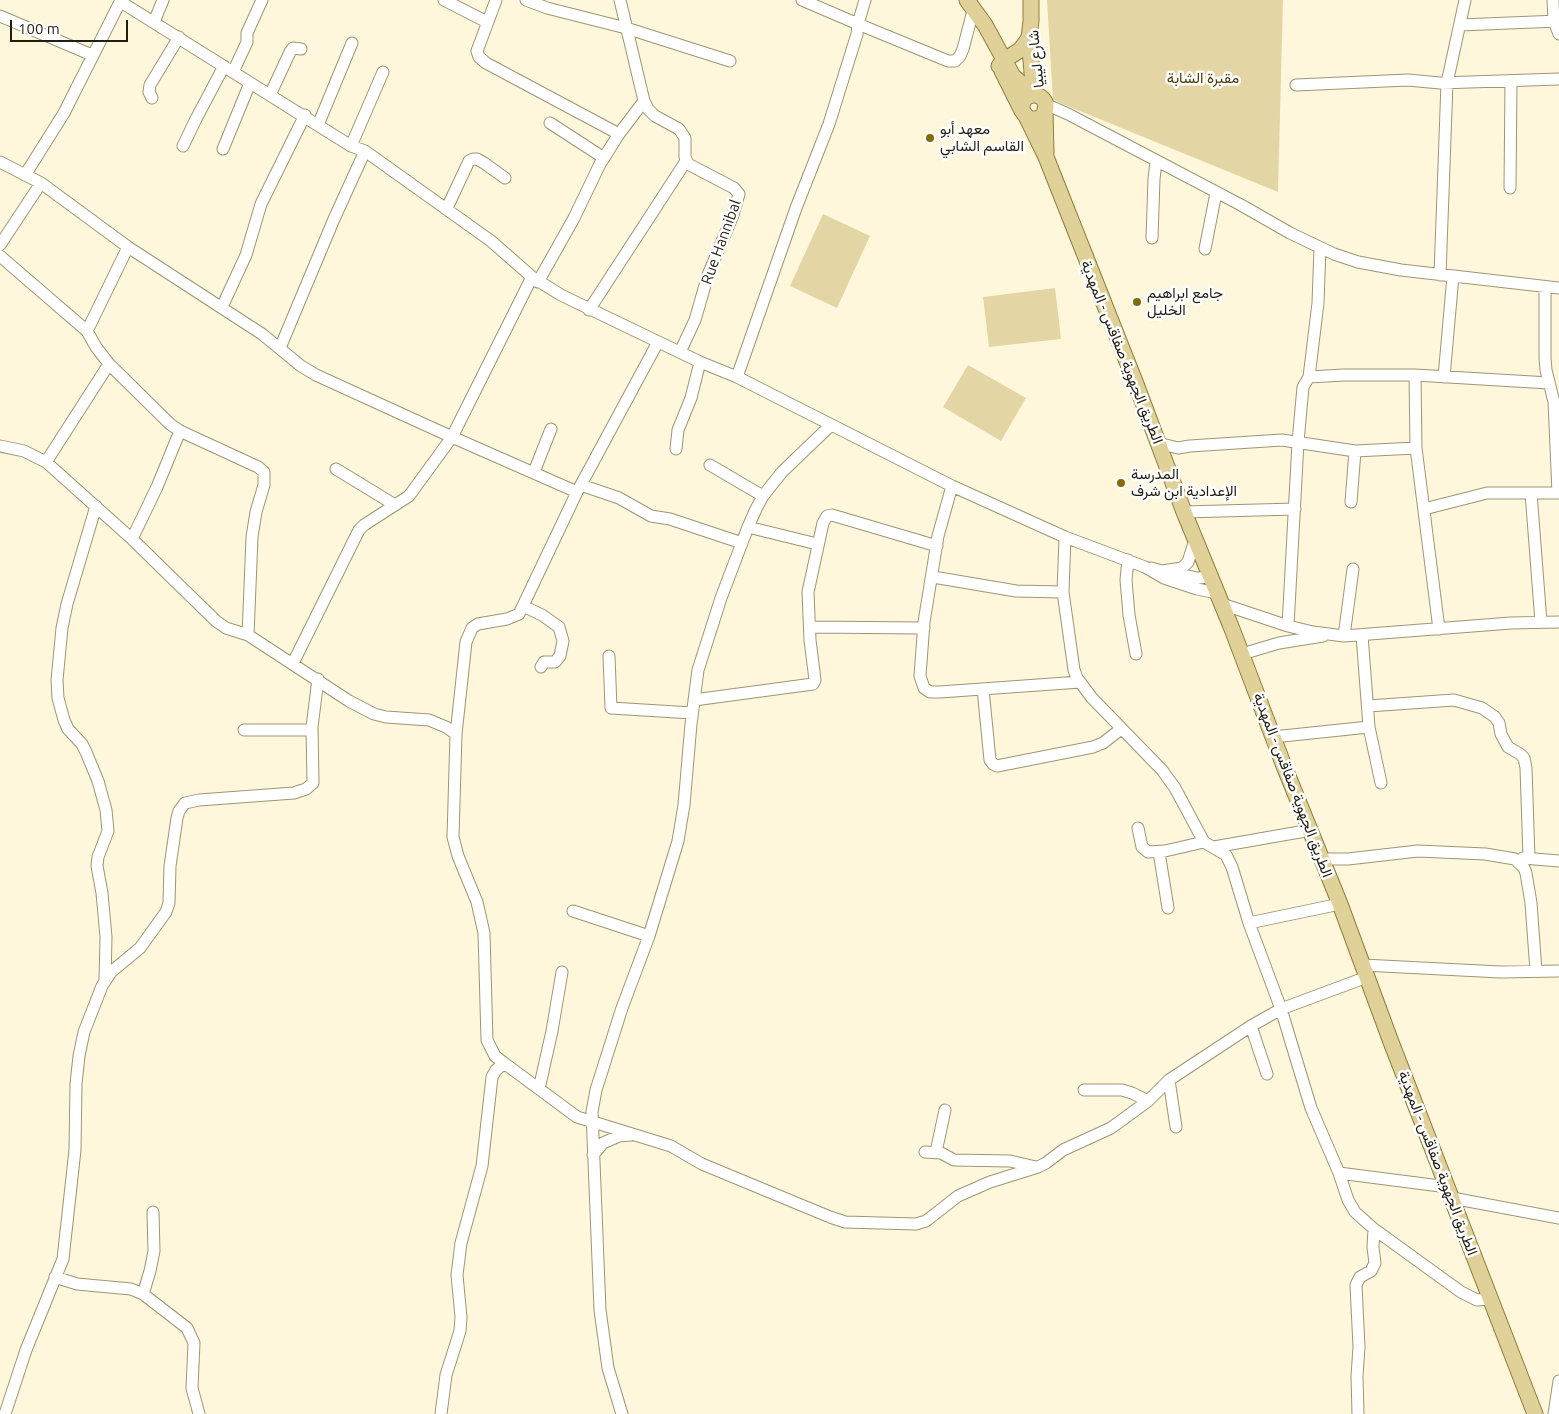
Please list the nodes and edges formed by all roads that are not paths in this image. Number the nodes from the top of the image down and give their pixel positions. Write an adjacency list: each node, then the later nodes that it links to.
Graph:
1 (164, 0): 17 (street)
2 (262, 0): 30 (street)
3 (444, 0): 18 (street)
4 (496, 0): 18 (street)
5 (526, 0): 21 (street)
6 (620, 0): 21 (street)
7 (802, 0): 19 (street)
8 (865, 0): 19 (street)
9 (1031, 0): 15 (main road, شارع ليبيا)
10 (1465, 0): 20 (street)
11 (1554, 0): 16 (street)
12 (121, 1): 17 (street); 27 (street)
13 (970, 5): 19 (street); 29 (main road, الطريق الجهوية صفاقس - المهدية)
14 (0, 16): 27 (street)
15 (1031, 21): 24 (main road, شارع ليبيا); 40 (main road, شارع ليبيا)
16 (1556, 21): 20 (street); 22 (street)
17 (154, 22): 23 (street)
18 (487, 22): 45 (street)
19 (858, 24): 83 (street)
20 (1460, 25): 35 (street)
21 (626, 28): 28 (street); 39 (street)
22 (1559, 34)
23 (178, 37): 30 (street); 38 (street)
24 (1029, 38): 29 (main road); 40 (main road, شارع ليبيا)
25 (352, 43): 44 (street)
26 (301, 49): 37 (street)
27 (92, 55): 55 (street)
28 (730, 61)
29 (1002, 63): 40 (main road, الطريق الجهوية صفاقس - المهدية); 41 (main road, الطريق الجهوية صفاقس - المهدية)
30 (229, 69): 34 (street); 46 (street)
31 (383, 72): 47 (street)
32 (1559, 79): 33 (street)
33 (1511, 81): 35 (street); 58 (street)
34 (250, 83): 37 (street); 48 (street)
35 (1447, 83): 36 (street); 67 (street)
36 (1296, 85)
37 (270, 95): 42 (street)
38 (152, 98)
39 (644, 100): 45 (street); 52 (street)
40 (1041, 102): 41 (main road); 41 (main road); 50 (main road, الطريق الجهوية صفاقس - المهدية); 54 (street)
41 (1024, 112): 50 (main road, الطريق الجهوية صفاقس - المهدية)
42 (305, 115): 44 (street); 72 (street)
43 (550, 124): 51 (street)
44 (318, 125): 47 (street)
45 (618, 134): 51 (street)
46 (183, 146)
47 (351, 146): 49 (street)
48 (223, 149)
49 (365, 151): 60 (street); 76 (street)
50 (1046, 157): 92 (main road, الطريق الجهوية صفاقس - المهدية)
51 (604, 158): 69 (street)
52 (686, 161): 73 (street); 77 (street, Rue Hannibal)
53 (0, 162): 55 (street)
54 (1156, 162): 59 (street); 61 (street)
55 (25, 175): 57 (street)
56 (505, 178): 60 (street)
57 (41, 183): 62 (street); 63 (street)
58 (1510, 188)
59 (1216, 193): 64 (street); 65 (street)
60 (447, 208): 69 (street)
61 (1152, 238)
62 (0, 246)
63 (128, 247): 72 (street); 74 (street)
64 (1205, 248)
65 (1320, 248): 67 (street); 84 (street)
66 (0, 256): 74 (street)
67 (1440, 275): 68 (street)
68 (1453, 276): 70 (street); 85 (street)
69 (535, 279): 73 (street); 90 (street)
70 (1545, 287): 71 (street); 80 (street)
71 (1559, 288)
72 (222, 307): 76 (street)
73 (589, 310): 75 (street)
74 (87, 331): 79 (street)
75 (658, 342): 77 (street); 102 (street)
76 (280, 348): 90 (street)
77 (680, 352): 78 (street)
78 (700, 362): 83 (street); 95 (street)
79 (109, 364): 89 (street); 97 (street)
80 (1546, 370): 81 (street); 86 (street)
81 (1559, 370)
82 (1415, 375): 84 (street); 85 (street); 94 (street)
83 (737, 377): 87 (street)
84 (1309, 377): 91 (street)
85 (1444, 377): 86 (street)
86 (1549, 383): 104 (street)
87 (831, 426): 101 (street); 105 (street)
88 (551, 429): 100 (street)
89 (180, 431): 114 (street); 134 (street)
90 (452, 436): 100 (street); 107 (street)
91 (1298, 442): 92 (street); 96 (street); 109 (street)
92 (1158, 443): 111 (main road, الطريق الجهوية صفاقس - المهدية)
93 (0, 446): 97 (street)
94 (1416, 448): 96 (street); 110 (street)
95 (676, 449)
96 (1355, 451): 106 (street)
97 (46, 462): 108 (street)
98 (710, 465): 105 (street)
99 (336, 469): 107 (street)
100 (534, 472): 102 (street)
101 (952, 486): 113 (street); 118 (street)
102 (579, 488): 116 (street); 127 (street)
103 (1532, 493): 104 (street); 110 (street); 128 (street)
104 (1559, 493)
105 (764, 496): 112 (street)
106 (1351, 502)
107 (395, 505): 140 (street)
108 (96, 506): 114 (street); 173 (street)
109 (1295, 509): 111 (street); 130 (street)
110 (1424, 509): 133 (street)
111 (1184, 512): 115 (main road, الطريق الجهوية صفاقس - المهدية)
112 (748, 527): 116 (street); 117 (street)
113 (1064, 536): 119 (street); 125 (street)
114 (132, 539): 134 (street)
115 (1195, 540): 122 (street); 123 (main road, الطريق الجهوية صفاقس - المهدية)
116 (742, 543): 145 (street)
117 (817, 544): 118 (street); 131 (street)
118 (937, 546): 124 (street)
119 (1128, 560): 120 (street); 137 (street)
120 (1145, 567): 122 (street); 126 (street)
121 (1353, 569): 135 (street)
122 (1162, 571): 123 (street)
123 (1210, 576): 126 (main road, الطريق الجهوية صفاقس - المهدية)
124 (933, 577): 125 (street); 132 (street)
125 (1064, 592): 143 (street)
126 (1220, 598): 130 (street); 138 (main road, الطريق الجهوية صفاقس - المهدية)
127 (523, 606): 141 (street); 152 (street)
128 (1541, 622): 129 (street); 133 (street)
129 (1559, 622)
130 (1288, 626): 135 (street)
131 (810, 627): 132 (street); 145 (street)
132 (924, 628): 144 (street)
133 (1439, 629): 136 (street)
134 (248, 634): 140 (street)
135 (1339, 635): 136 (street); 138 (street)
136 (1362, 635): 146 (street)
137 (1136, 654)
138 (1242, 654): 153 (main road, الطريق الجهوية صفاقس - المهدية)
139 (609, 656): 147 (street)
140 (293, 663): 142 (street)
141 (541, 667)
142 (318, 679): 151 (street); 152 (street)
143 (1080, 682): 144 (street); 149 (street)
144 (983, 689): 149 (street)
145 (694, 700): 147 (street)
146 (1368, 706): 148 (street); 161 (street)
147 (692, 713): 168 (street)
148 (1369, 727): 153 (street); 154 (street)
149 (1121, 728): 157 (street)
150 (244, 730): 151 (street)
151 (312, 730): 173 (street)
152 (456, 734): 176 (street)
153 (1273, 737): 156 (main road, الطريق الجهوية صفاقس - المهدية)
154 (1381, 783)
155 (1138, 828): 159 (street)
156 (1311, 830): 158 (street); 162 (main road, الطريق الجهوية صفاقس - المهدية)
157 (1204, 842): 158 (street); 159 (street)
158 (1214, 847): 167 (street)
159 (1159, 852): 165 (street)
160 (1507, 858): 161 (street); 162 (street); 170 (street)
161 (1529, 858): 163 (street)
162 (1322, 859): 164 (main road, الطريق الجهوية صفاقس - المهدية)
163 (1559, 861)
164 (1340, 904): 167 (street); 169 (main road, الطريق الجهوية صفاقس - المهدية)
165 (1168, 908)
166 (573, 912): 168 (street)
167 (1249, 923): 174 (street)
168 (649, 936): 183 (street)
169 (1365, 971): 170 (street); 174 (street); 189 (main road, الطريق الجهوية صفاقس - المهدية)
170 (1536, 971): 171 (street)
171 (1559, 971)
172 (562, 972): 179 (street)
173 (105, 980): 193 (street)
174 (1281, 1009): 175 (street); 188 (street)
175 (1251, 1026): 177 (street); 178 (street)
176 (504, 1063): 179 (street); 199 (street)
177 (1267, 1074)
178 (1169, 1080): 181 (street); 184 (street)
179 (539, 1088): 183 (street)
180 (1084, 1090): 181 (street)
181 (1148, 1101): 187 (street)
182 (945, 1110): 187 (street)
183 (594, 1122): 185 (street); 186 (street)
184 (1176, 1127)
185 (632, 1135): 186 (street); 187 (street)
186 (594, 1155): 200 (street)
187 (1038, 1167)
188 (1339, 1173): 189 (street); 192 (street)
189 (1450, 1192): 191 (street); 195 (main road, الطريق الجهوية صفاقس - المهدية)
190 (153, 1212): 194 (street)
191 (1559, 1218)
192 (1374, 1229): 195 (street); 201 (street)
193 (55, 1277): 194 (street); 197 (street)
194 (143, 1294): 198 (street)
195 (1491, 1299): 202 (main road, الطريق الجهوية صفاقس - المهدية)
196 (1559, 1381): 203 (street)
197 (5, 1414)
198 (199, 1414)
199 (441, 1414)
200 (622, 1414)
201 (1358, 1414)
202 (1535, 1414)
203 (1554, 1414)

